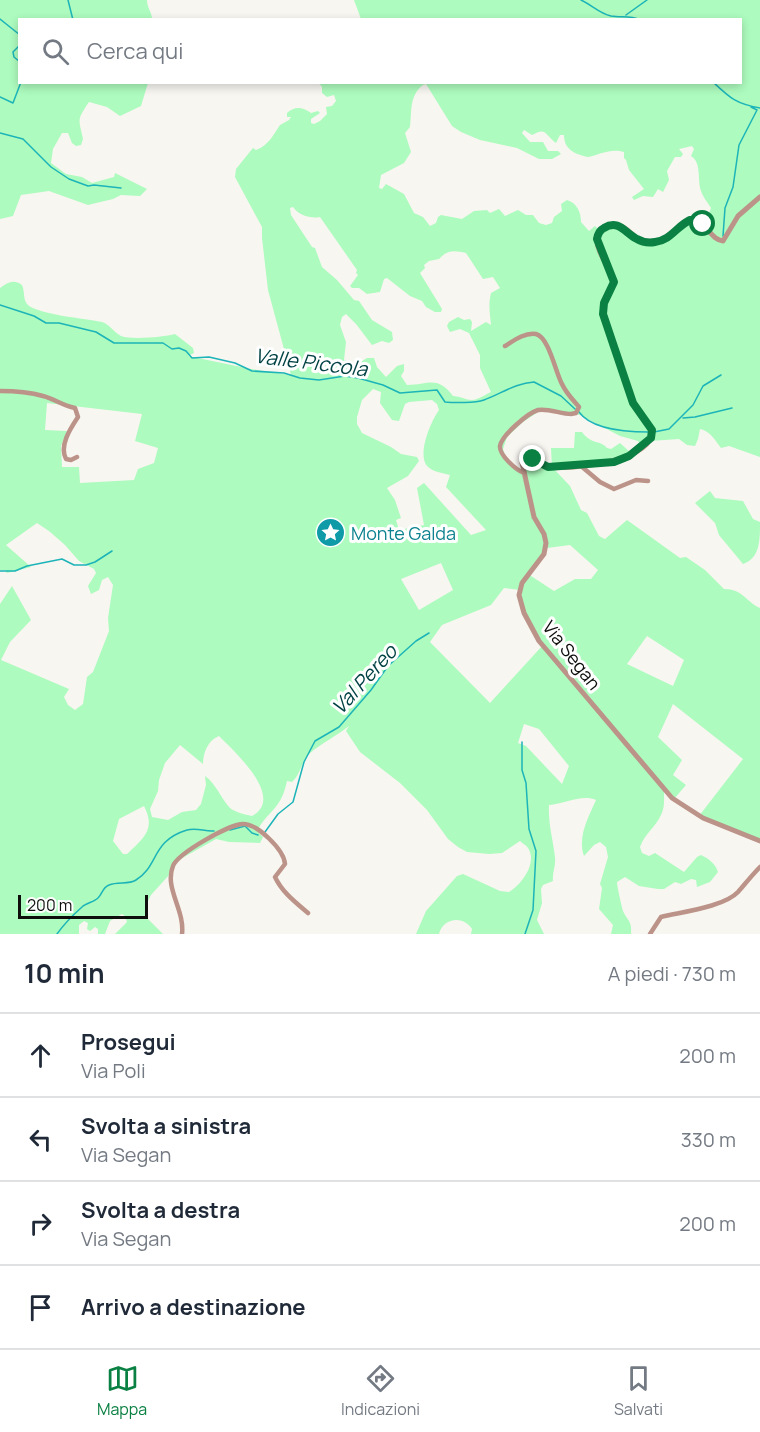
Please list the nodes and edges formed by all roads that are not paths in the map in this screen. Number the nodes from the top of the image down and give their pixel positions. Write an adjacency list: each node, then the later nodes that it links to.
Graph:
1 (760, 197): 5 (street)
2 (505, 346): 6 (street)
3 (0, 391): 4 (street)
4 (77, 457)
5 (581, 466): 6 (street); 7 (street)
6 (524, 473): 8 (street, Via Segan)
7 (648, 481)
8 (760, 841)
9 (760, 867): 12 (street)
10 (308, 913): 11 (street)
11 (182, 934)
12 (650, 934)

